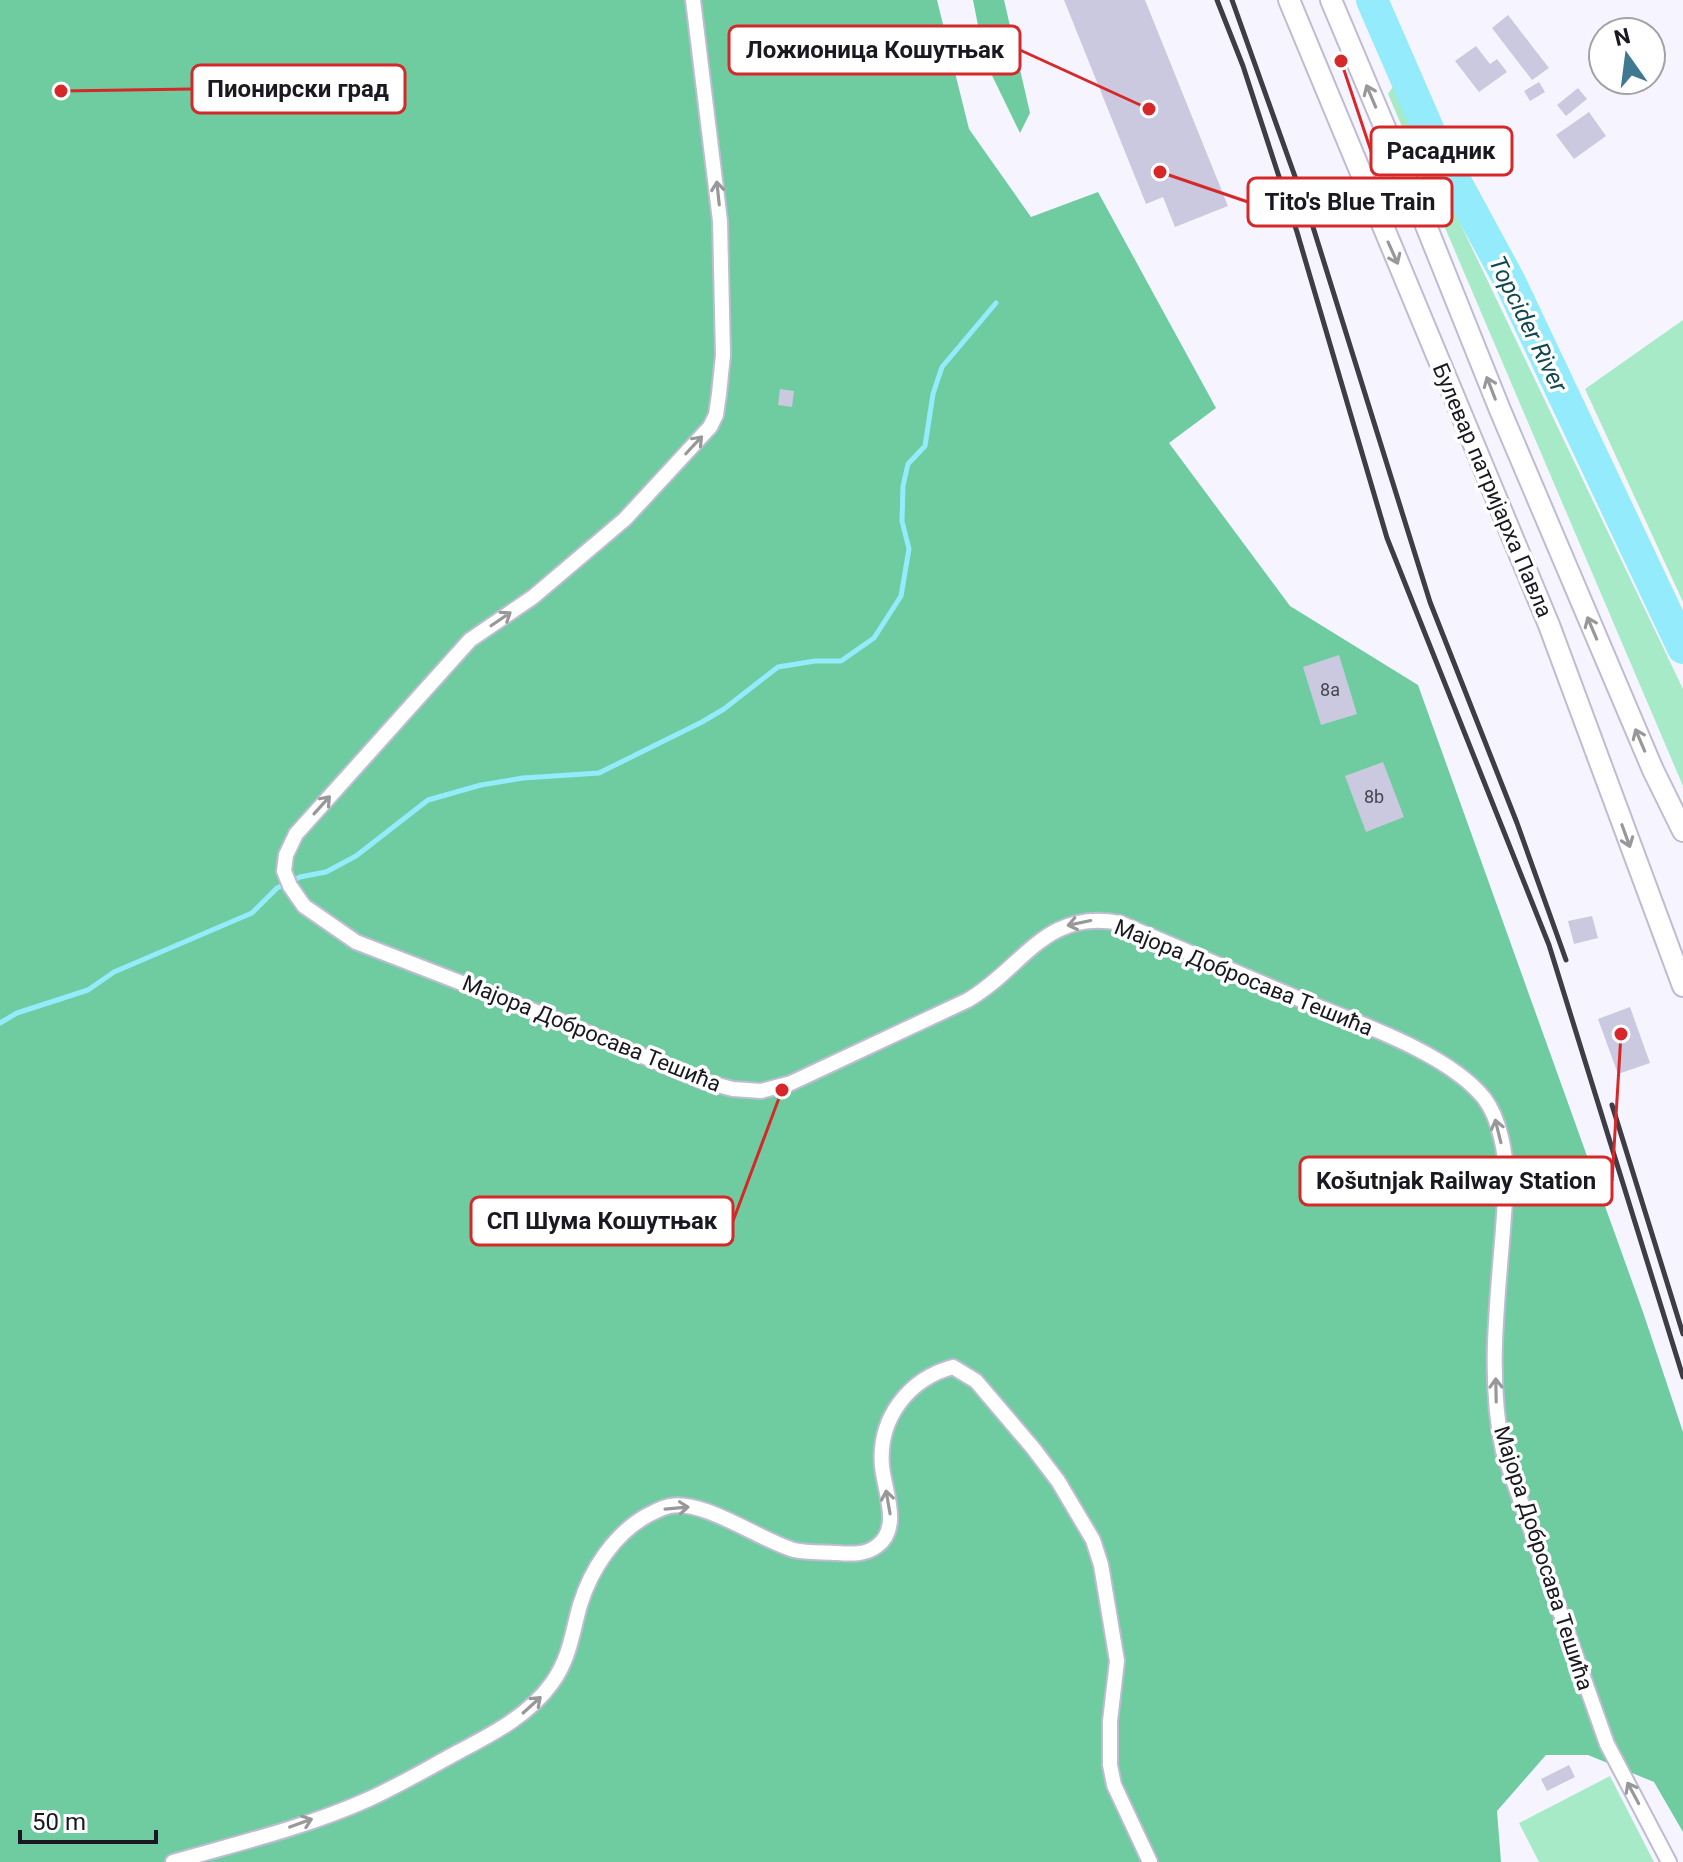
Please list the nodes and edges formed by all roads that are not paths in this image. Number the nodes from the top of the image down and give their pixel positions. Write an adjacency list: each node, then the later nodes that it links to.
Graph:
1 (693, 0): 8 (street, Мајора Добросава Тешића, one-way to 1)
2 (1289, 0): 5 (main road, Булевар патријарха Павла, one-way to 5)
3 (1331, 0): 4 (main road, Булевар патријарха Павла, one-way to 3)
4 (1683, 831)
5 (1683, 986)
6 (173, 1862): 7 (street, one-way to 7)
7 (1150, 1862)
8 (1669, 1862)

